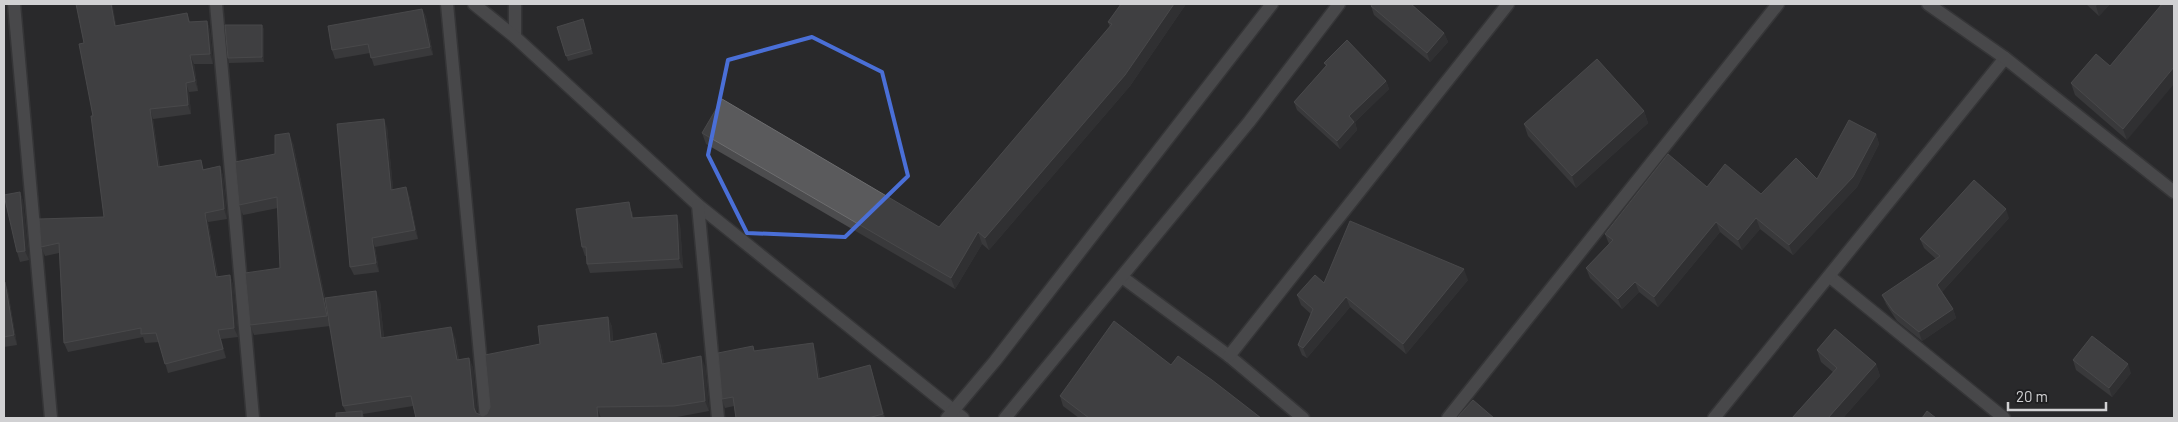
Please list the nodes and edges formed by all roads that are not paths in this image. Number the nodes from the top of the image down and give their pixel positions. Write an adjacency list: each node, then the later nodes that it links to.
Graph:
1 (14, 4): 19 (street)
2 (216, 4): 20 (street)
3 (447, 4): 21 (street)
4 (474, 4): 11 (street)
5 (515, 4): 11 (street)
6 (1272, 4): 18 (street)
7 (1339, 4): 16 (street)
8 (1508, 4): 17 (street)
9 (1778, 4): 25 (street)
10 (1928, 4): 12 (street)
11 (515, 37): 14 (street)
12 (2005, 58): 13 (street); 15 (street)
13 (2174, 192)
14 (698, 205): 18 (street); 22 (street)
15 (1828, 276): 26 (street); 27 (street)
16 (1122, 277): 17 (street); 23 (street)
17 (1229, 356): 24 (street)
18 (955, 416)
19 (51, 418)
20 (252, 418)
21 (486, 418)
22 (718, 418)
23 (1005, 418)
24 (1304, 418)
25 (1448, 418)
26 (1714, 418)
27 (2004, 418)

